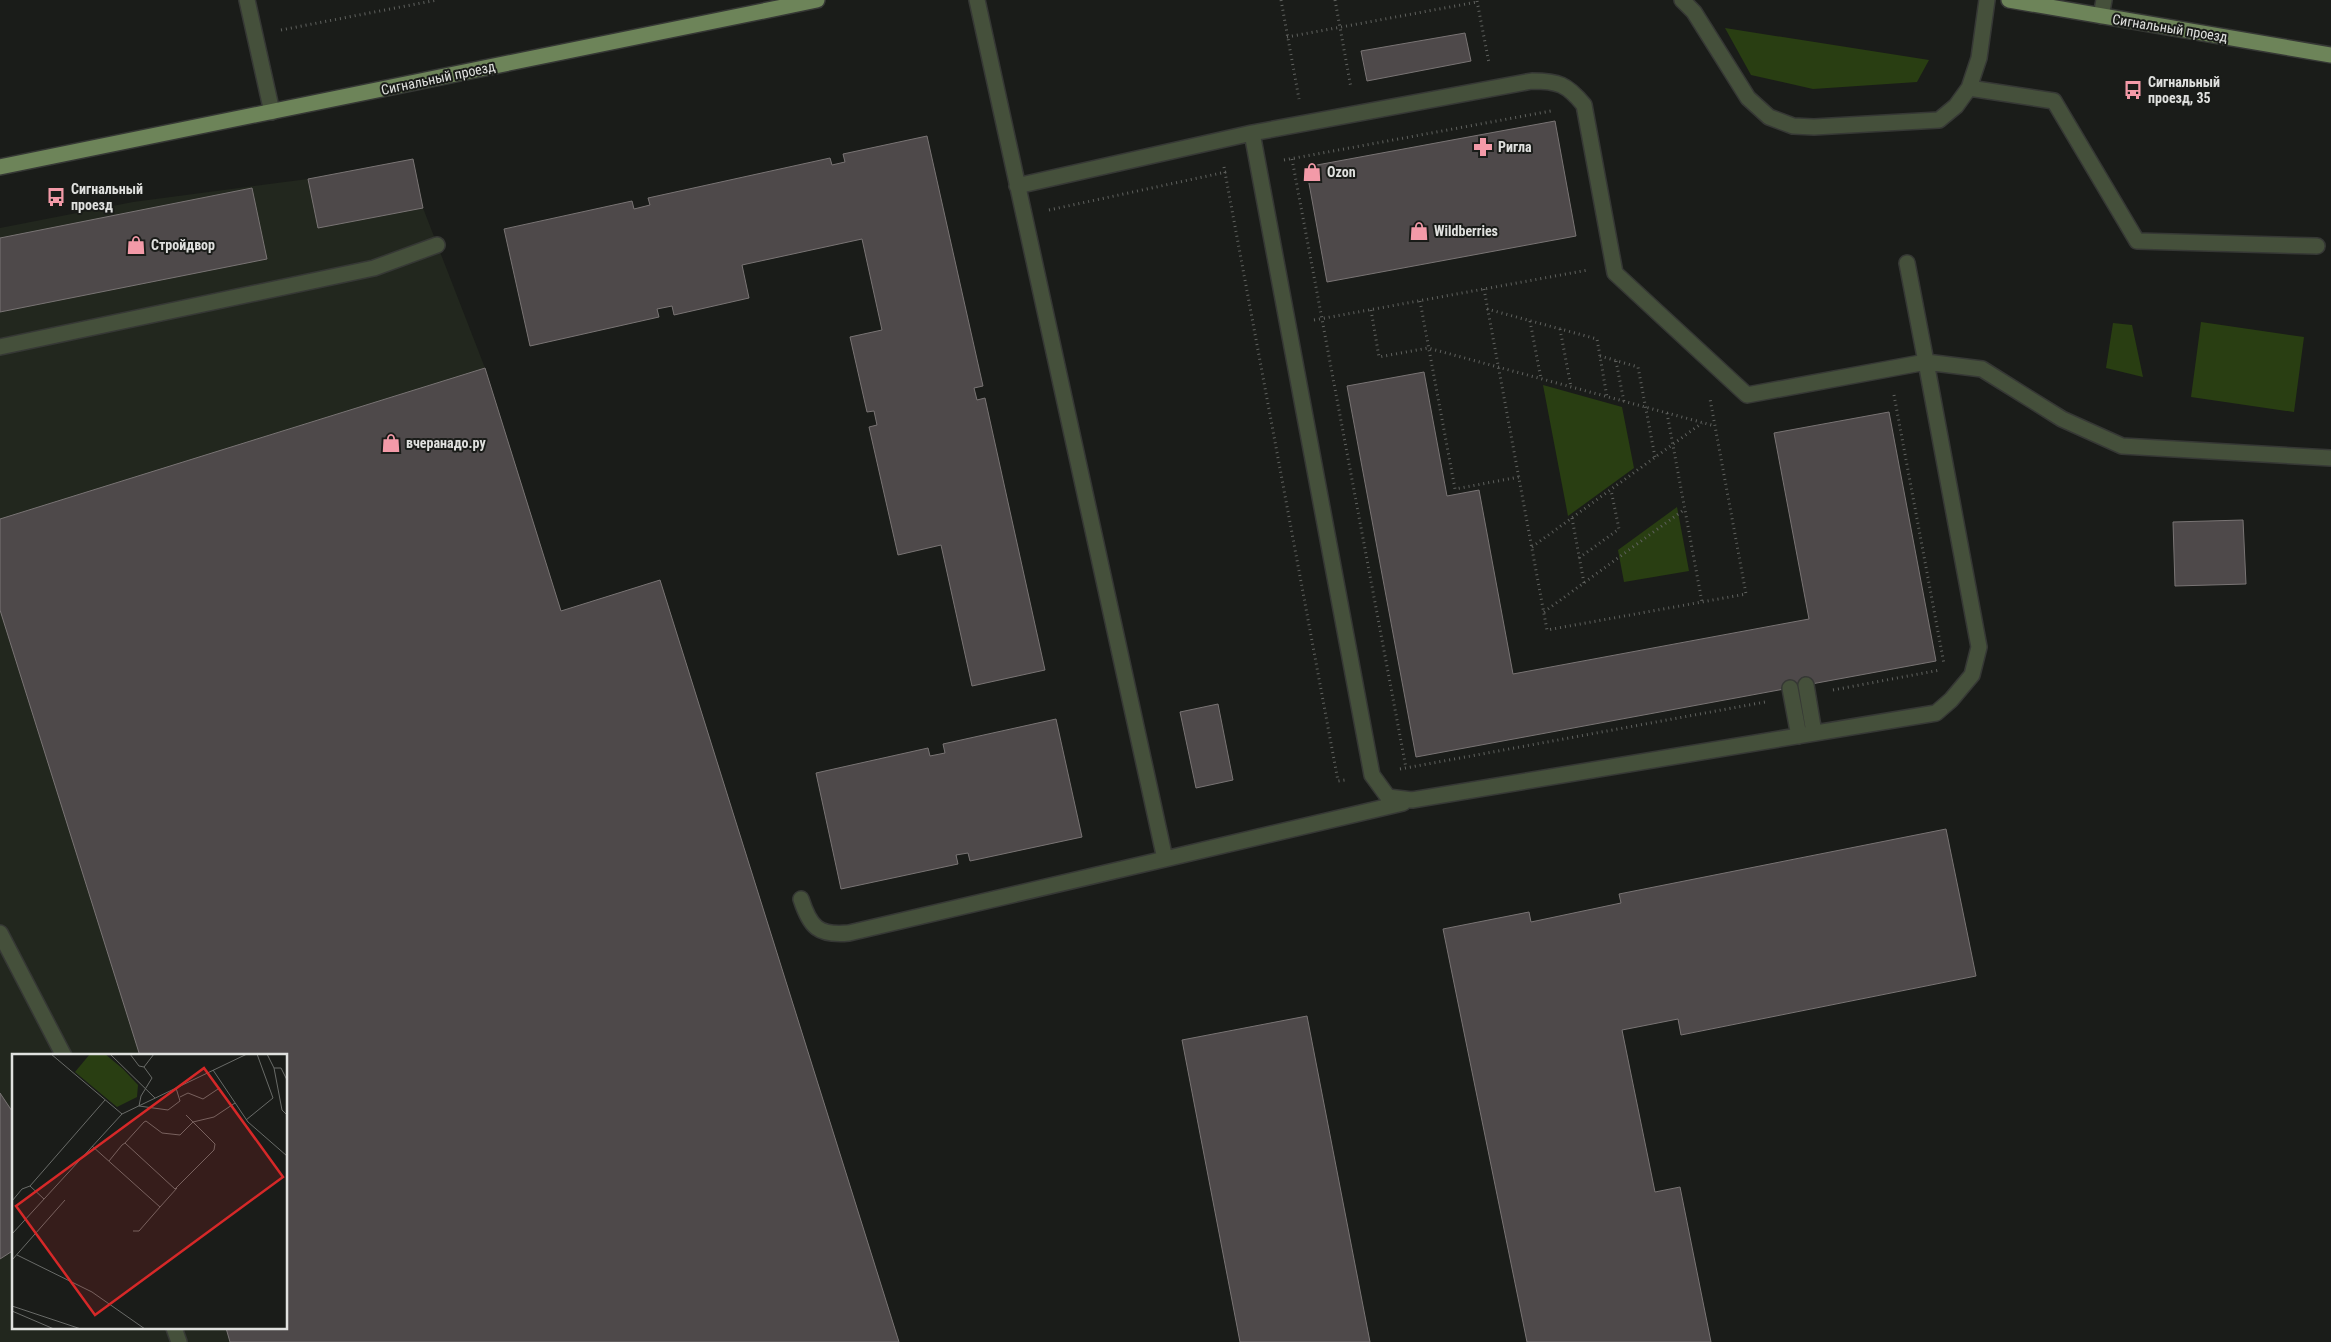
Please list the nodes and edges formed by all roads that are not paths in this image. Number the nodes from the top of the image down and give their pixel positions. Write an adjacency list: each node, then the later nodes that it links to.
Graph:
1 (247, 0): 11 (street)
2 (817, 0): 11 (main road, Сигнальный проезд)
3 (977, 0): 14 (street)
4 (1682, 0): 10 (street)
5 (1987, 0): 10 (street)
6 (2009, 0): 8 (main road, Сигнальный проезд)
7 (2104, 0): 8 (street)
8 (2101, 16): 9 (main road, Сигнальный проезд)
9 (2331, 55)
10 (1969, 88): 16 (street)
11 (272, 112): 13 (main road, Сигнальный проезд)
12 (1252, 133): 14 (street); 19 (street); 25 (street)
13 (0, 167)
14 (1018, 186): 26 (street)
15 (437, 245): 18 (street)
16 (2317, 246)
17 (1907, 263): 19 (street)
18 (0, 347)
19 (1926, 362): 20 (street); 23 (street)
20 (2331, 458)
21 (1806, 689): 23 (street)
22 (1791, 692): 24 (street)
23 (1814, 733): 24 (street)
24 (1799, 736): 25 (street)
25 (1412, 800): 26 (street)
26 (1164, 859): 27 (street)
27 (802, 899)
28 (0, 933): 29 (street)
29 (63, 1054)
30 (175, 1330): 31 (street)
31 (179, 1342)

